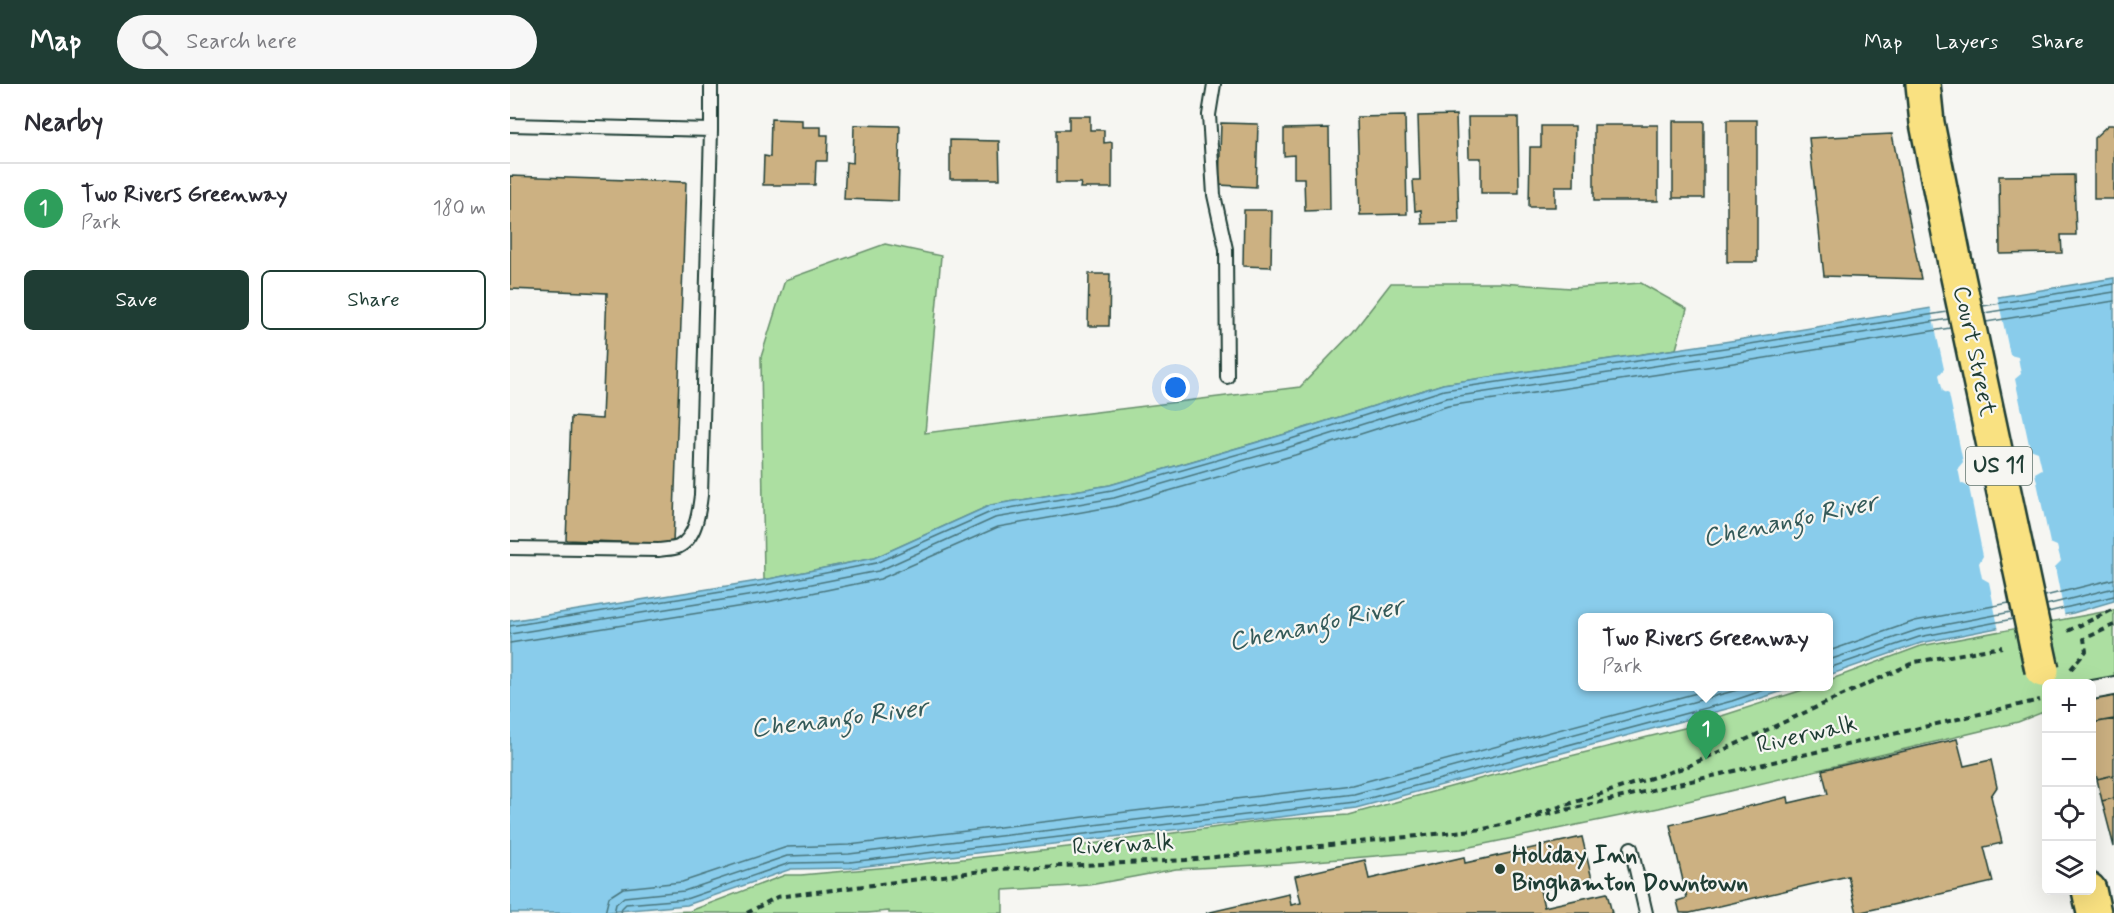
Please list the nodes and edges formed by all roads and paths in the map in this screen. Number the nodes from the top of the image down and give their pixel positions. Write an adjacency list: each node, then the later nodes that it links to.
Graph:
1 (711, 84): 5 (lane)
2 (1214, 84): 6 (lane)
3 (1923, 84): 12 (main road, Court Street / US 11, bridge)
4 (510, 125): 5 (lane)
5 (711, 130): 7 (lane)
6 (1227, 377)
7 (510, 548)
8 (2114, 609): 10 (path)
9 (2114, 625): 13 (path)
10 (2068, 631)
11 (2002, 647): 17 (path, Riverwalk)
12 (2049, 679)
13 (2054, 679)
14 (2042, 685): 17 (path, Riverwalk)
15 (2114, 686): 16 (street)
16 (2096, 689)
17 (1504, 824): 20 (path, Riverwalk)
18 (1631, 848): 21 (lane)
19 (2090, 895): 22 (main road)
20 (747, 913)
21 (1646, 913)
22 (2094, 913)

